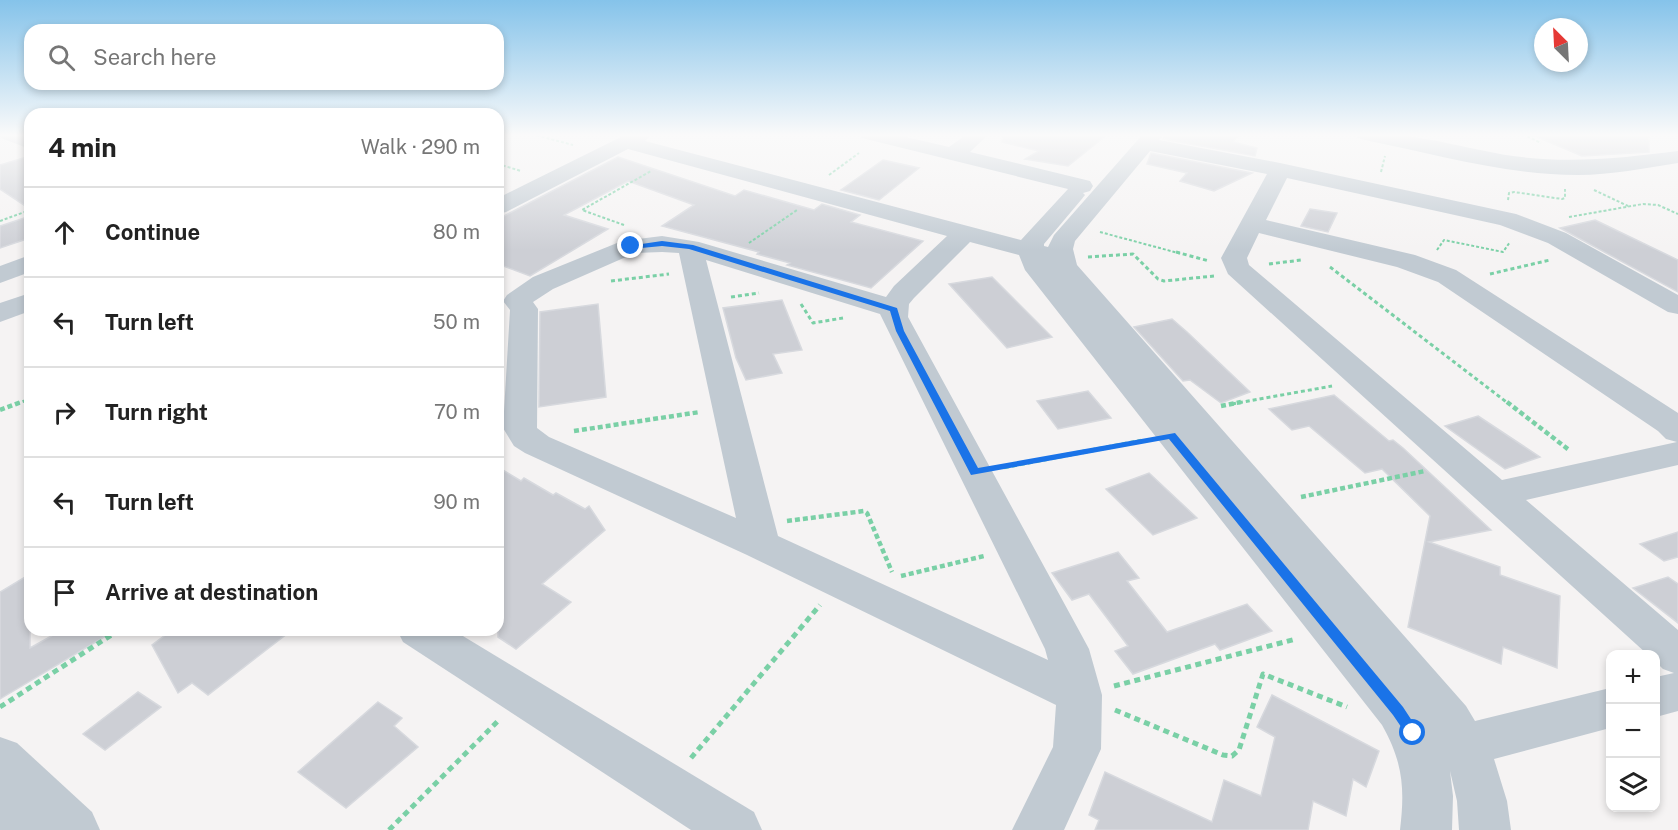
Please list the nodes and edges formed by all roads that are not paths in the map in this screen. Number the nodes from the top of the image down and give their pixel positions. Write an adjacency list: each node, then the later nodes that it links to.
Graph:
1 (565, 173): 9 (street)
2 (741, 173): 11 (street)
3 (1027, 173): 8 (street)
4 (1099, 173): 8 (street)
5 (1116, 173): 12 (street)
6 (1279, 173): 10 (street)
7 (1293, 173): 15 (street)
8 (1082, 186): 12 (street)
9 (504, 204)
10 (1251, 224): 19 (street); 21 (street)
11 (965, 233): 12 (street); 16 (street)
12 (1045, 255): 18 (street)
13 (693, 259): 16 (street); 22 (street); 22 (street)
14 (24, 303): 17 (street)
15 (1678, 306)
16 (894, 309): 26 (street)
17 (0, 313)
18 (1180, 424): 29 (street); 29 (street)
19 (1678, 431)
20 (1678, 453): 21 (street)
21 (1493, 495): 24 (street)
22 (759, 535): 26 (street)
23 (428, 636): 30 (street)
24 (1678, 656)
25 (1678, 691): 27 (street)
26 (1079, 695): 31 (street)
27 (1660, 696)
28 (1606, 709): 29 (street)
29 (1444, 751): 32 (street); 33 (street)
30 (736, 830)
31 (1038, 830)
32 (1426, 830)
33 (1485, 830)

